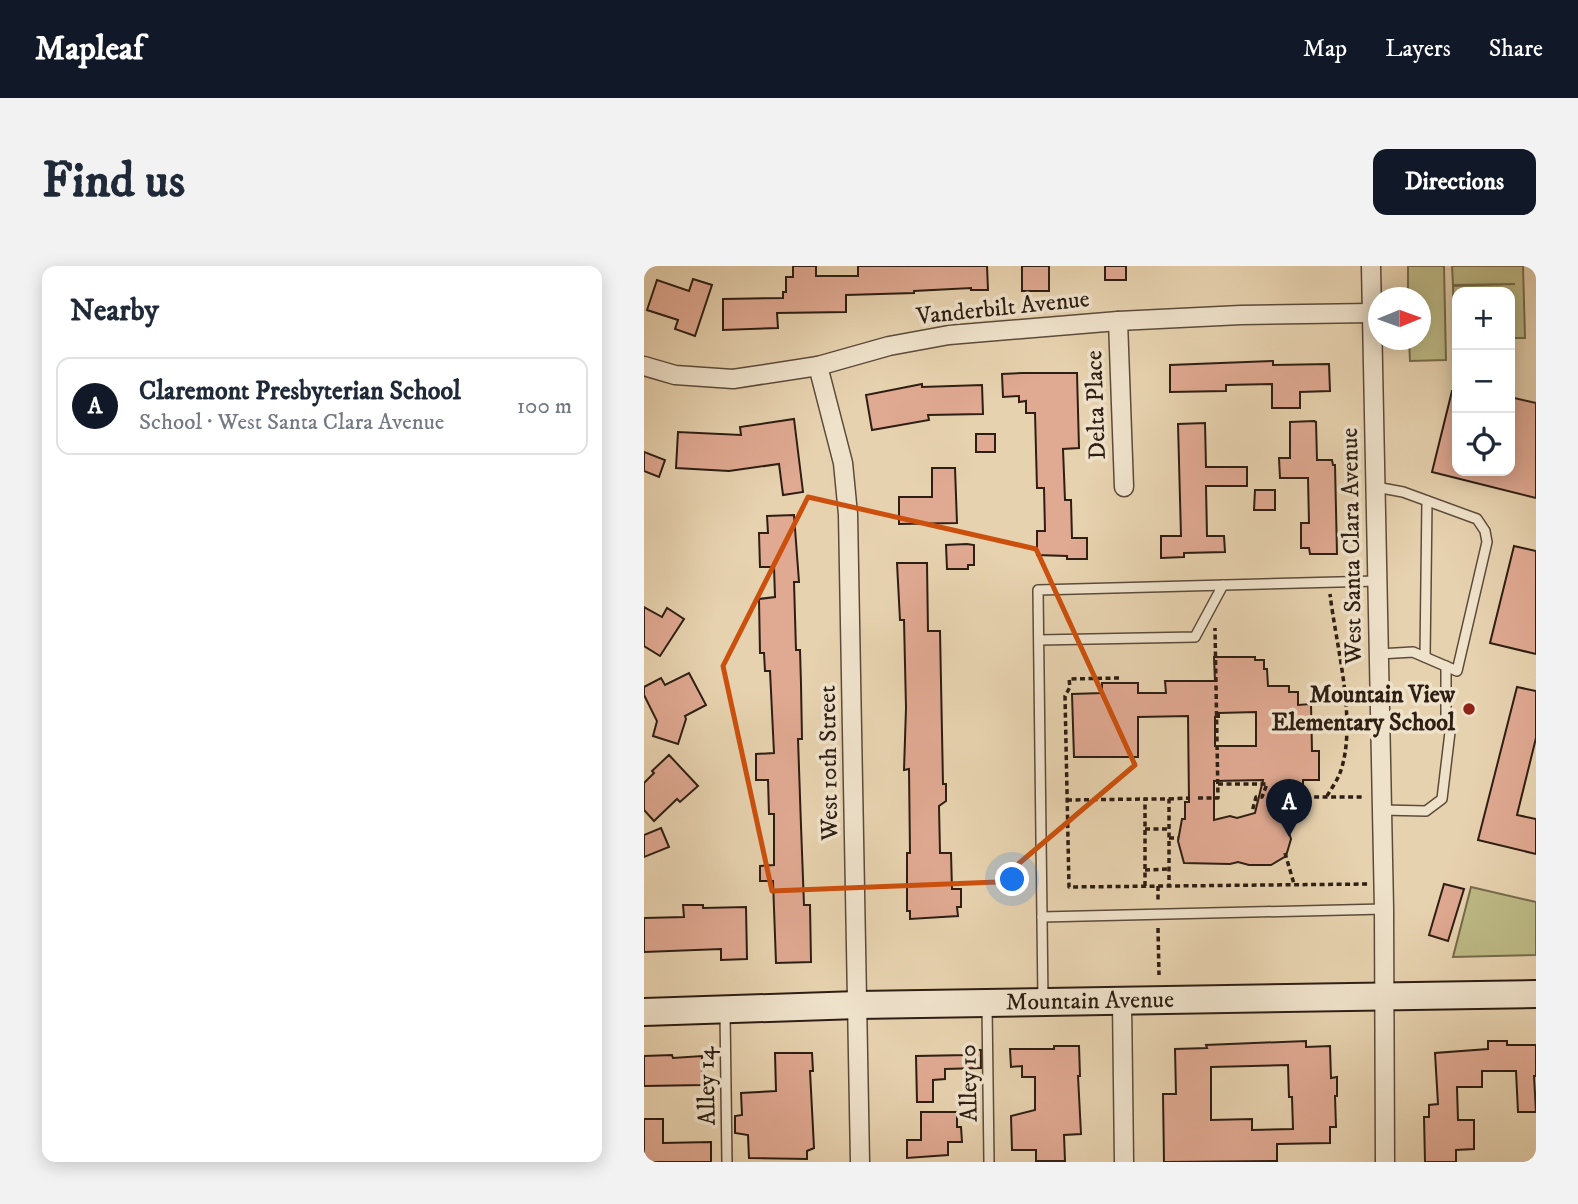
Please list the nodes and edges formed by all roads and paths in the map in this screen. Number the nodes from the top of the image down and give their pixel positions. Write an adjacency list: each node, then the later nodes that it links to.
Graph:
1 (1371, 266): 2 (street, West Santa Clara Avenue)
2 (1371, 287)
3 (1368, 313): 4 (street, Vanderbilt Avenue)
4 (1118, 321): 7 (street, Vanderbilt Avenue); 8 (street, Delta Place)
5 (1373, 350): 9 (street, West Santa Clara Avenue)
6 (644, 366): 7 (street, Vanderbilt Avenue)
7 (818, 366): 52 (street, West 10th Street)
8 (1124, 487)
9 (1376, 487): 10 (lane); 11 (street, West Santa Clara Avenue)
10 (1427, 501): 17 (lane); 18 (lane)
11 (1377, 581): 12 (lane); 16 (street, West Santa Clara Avenue)
12 (1329, 582): 13 (lane); 21 (path)
13 (1223, 585): 15 (lane); 15 (lane)
14 (1215, 626): 20 (path)
15 (1039, 640): 45 (lane)
16 (1379, 654): 17 (lane); 28 (street, West Santa Clara Avenue)
17 (1425, 657): 18 (lane)
18 (1446, 666): 28 (lane)
19 (1119, 678): 27 (path)
20 (1218, 785): 23 (path); 29 (path)
21 (1326, 796): 22 (path); 30 (path)
22 (1366, 797)
23 (1198, 798)
24 (1145, 799): 25 (path); 27 (path); 31 (path)
25 (1169, 799): 26 (path); 32 (path)
26 (1190, 799)
27 (1067, 800): 40 (path)
28 (1382, 810): 43 (street, West Santa Clara Avenue)
29 (1252, 812)
30 (1284, 824)
31 (1145, 829): 32 (path); 36 (path)
32 (1169, 829): 33 (path)
33 (1169, 838): 34 (path); 37 (path)
34 (1179, 838)
35 (1286, 853): 38 (path)
36 (1145, 870): 37 (path); 40 (path)
37 (1169, 870): 42 (path)
38 (1294, 884): 39 (path); 42 (path)
39 (1368, 884)
40 (1145, 886): 41 (path)
41 (1158, 886): 42 (path); 44 (path)
42 (1169, 886)
43 (1384, 909): 44 (lane); 48 (street, West Santa Clara Avenue)
44 (1158, 915): 45 (lane); 46 (path)
45 (1042, 917): 50 (lane)
46 (1159, 975)
47 (1536, 995): 48 (main road, Mountain Avenue)
48 (1384, 997): 49 (main road, Mountain Avenue); 59 (street, West Santa Clara Avenue)
49 (1122, 1001): 50 (main road, Mountain Avenue); 58 (street)
50 (1042, 1002): 51 (main road, Mountain Avenue)
51 (987, 1003): 52 (main road, Mountain Avenue); 57 (lane, Alley 10)
52 (858, 1005): 53 (main road, Mountain Avenue); 56 (street, West 10th Street)
53 (725, 1009): 54 (main road, Mountain Avenue); 55 (lane, Alley 14)
54 (644, 1012)
55 (727, 1162)
56 (860, 1162)
57 (989, 1162)
58 (1124, 1162)
59 (1385, 1162)

